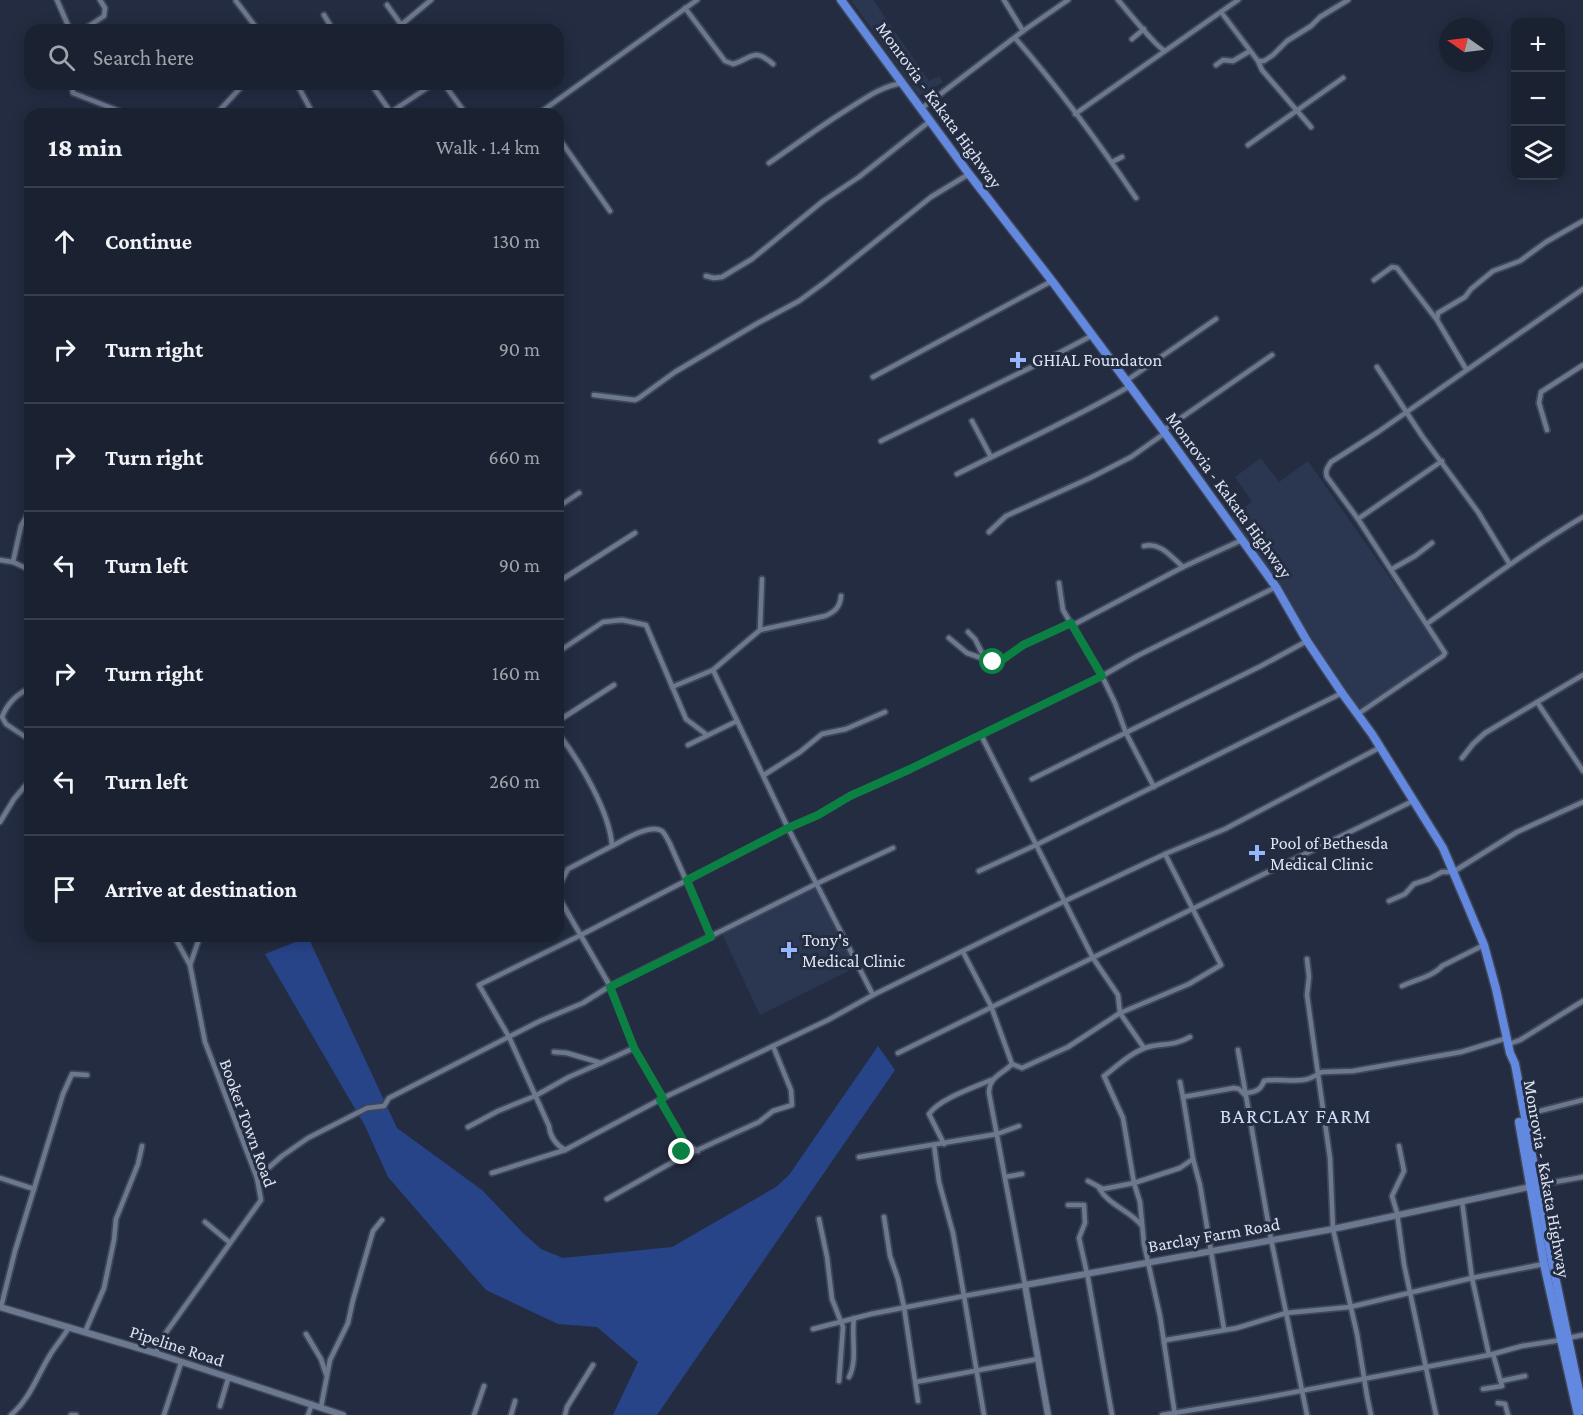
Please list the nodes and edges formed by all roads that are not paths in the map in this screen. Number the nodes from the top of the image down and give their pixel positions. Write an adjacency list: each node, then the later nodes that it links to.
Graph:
1 (57, 0): 16 (street)
2 (100, 0): 17 (street)
3 (431, 0): 21 (street)
4 (697, 0): 13 (street)
5 (841, 0): 32 (highway, Monrovia - Kakata Highway)
6 (1004, 0): 23 (street)
7 (1068, 0): 23 (street)
8 (1118, 0): 22 (street)
9 (1238, 0): 14 (street)
10 (1348, 0): 28 (street)
11 (237, 2): 18 (street)
12 (387, 5): 20 (street)
13 (685, 8): 29 (street); 45 (street)
14 (1221, 12): 26 (street); 27 (street)
15 (324, 15): 19 (street)
16 (67, 24)
17 (92, 24)
18 (254, 24)
19 (329, 24)
20 (400, 24)
21 (402, 24)
22 (1144, 29): 25 (street); 26 (street)
23 (1023, 31): 24 (street)
24 (1015, 38): 46 (street); 48 (street)
25 (1132, 39)
26 (1164, 50): 48 (street)
27 (1250, 51): 28 (street); 30 (street)
28 (1258, 61): 47 (street)
29 (772, 64)
30 (1216, 65)
31 (1343, 78): 47 (street)
32 (903, 83): 46 (highway, Monrovia - Kakata Highway); 55 (street)
33 (73, 90): 39 (street)
34 (238, 90): 40 (street)
35 (300, 90): 41 (street)
36 (375, 90): 42 (street)
37 (424, 90): 43 (street)
38 (448, 90): 44 (street)
39 (112, 108)
40 (222, 108)
41 (310, 108)
42 (388, 108)
43 (398, 108)
44 (461, 108)
45 (548, 108)
46 (922, 108): 49 (highway, Monrovia - Kakata Highway)
47 (1297, 111): 50 (street); 51 (street)
48 (1075, 114): 54 (street)
49 (930, 121): 56 (highway, Monrovia - Kakata Highway); 60 (street)
50 (1311, 127)
51 (1248, 145)
52 (564, 146): 58 (street)
53 (1122, 157): 54 (street)
54 (1112, 162): 57 (street)
55 (769, 163)
56 (969, 174): 62 (highway, Monrovia - Kakata Highway); 73 (street)
57 (1136, 198)
58 (610, 211)
59 (1583, 221): 65 (street)
60 (705, 276)
61 (1374, 280): 65 (street)
62 (1053, 281): 66 (highway, Monrovia - Kakata Highway); 71 (street)
63 (1583, 289): 70 (street)
64 (1216, 319): 72 (street)
65 (1437, 320): 70 (street)
66 (1093, 335): 72 (highway, Monrovia - Kakata Highway); 78 (street)
67 (1272, 355): 77 (street)
68 (1583, 365): 76 (street)
69 (1377, 368): 74 (street)
70 (1466, 369): 74 (street)
71 (873, 377)
72 (1128, 383): 77 (highway, Monrovia - Kakata Highway); 79 (street)
73 (594, 395)
74 (1407, 412): 80 (street); 85 (street)
75 (972, 421): 79 (street)
76 (1547, 430)
77 (1165, 433): 87 (street); 89 (highway, Monrovia - Kakata Highway)
78 (881, 441)
79 (991, 457): 81 (street)
80 (1442, 461): 85 (street); 94 (street)
81 (957, 474)
82 (579, 493): 83 (street)
83 (564, 503)
84 (1583, 516): 94 (street)
85 (1358, 519): 97 (street)
86 (24, 521): 93 (street)
87 (989, 532)
88 (635, 533): 98 (street)
89 (1242, 540): 96 (street); 101 (highway, Monrovia - Kakata Highway)
90 (1432, 543): 97 (street)
91 (1143, 546): 96 (street)
92 (0, 560): 93 (street)
93 (13, 562): 95 (street)
94 (1509, 563): 103 (street)
95 (24, 567)
96 (1183, 567): 104 (street)
97 (1392, 569): 103 (street)
98 (564, 578)
99 (762, 579): 105 (street)
100 (1059, 583): 104 (street)
101 (1276, 587): 108 (highway, Monrovia - Kakata Highway); 113 (street)
102 (841, 596): 105 (street)
103 (1428, 623): 120 (street)
104 (1072, 624): 110 (street); 113 (street)
105 (760, 630): 111 (street)
106 (968, 632): 110 (street)
107 (949, 638): 110 (street)
108 (1307, 640): 117 (highway, Monrovia - Kakata Highway); 123 (street)
109 (564, 648): 115 (street)
110 (984, 658)
111 (713, 670): 115 (street); 122 (street)
112 (1583, 675): 118 (street)
113 (1102, 676): 123 (street); 125 (street)
114 (614, 685): 121 (street)
115 (672, 687): 124 (street)
116 (24, 692): 126 (street)
117 (1342, 693): 120 (highway, Monrovia - Kakata Highway); 135 (street)
118 (1537, 702): 130 (street); 131 (street)
119 (885, 712): 132 (street)
120 (1358, 714): 129 (highway, Monrovia - Kakata Highway)
121 (564, 717)
122 (737, 721): 124 (street); 132 (street)
123 (1126, 734): 133 (street); 135 (street)
124 (707, 735): 128 (street)
125 (981, 735): 139 (street); 141 (street)
126 (24, 736)
127 (564, 741): 140 (street)
128 (688, 745)
129 (1379, 748): 136 (highway, Monrovia - Kakata Highway); 143 (street)
130 (1462, 758)
131 (1583, 771)
132 (764, 775): 139 (street)
133 (1032, 779)
134 (24, 787): 138 (street)
135 (1154, 787): 141 (street)
136 (1414, 801): 145 (highway, Monrovia - Kakata Highway); 152 (street)
137 (1583, 802): 145 (street)
138 (0, 822)
139 (788, 828): 147 (street); 148 (street)
140 (612, 846): 146 (street); 147 (street)
141 (1036, 846): 144 (street); 149 (street)
142 (894, 848): 148 (street)
143 (1166, 854): 149 (street); 152 (street)
144 (979, 871)
145 (1453, 872): 150 (street); 157 (highway, Monrovia - Kakata Highway)
146 (564, 877)
147 (687, 880): 153 (street); 154 (street)
148 (818, 883): 154 (street); 164 (street)
149 (1065, 901): 158 (street); 159 (street)
150 (1389, 901)
151 (564, 907): 153 (street)
152 (1193, 910): 159 (street); 167 (street)
153 (579, 936): 163 (street); 168 (street)
154 (711, 937): 163 (street)
155 (177, 942): 161 (street, Booker Town Road)
156 (198, 942): 161 (street)
157 (1484, 945): 162 (street); 170 (highway, Monrovia - Kakata Highway)
158 (963, 952): 164 (street); 166 (street)
159 (1093, 958): 166 (street); 167 (street)
160 (1307, 959): 179 (street)
161 (190, 965): 207 (street, Booker Town Road)
162 (1402, 986)
163 (610, 987): 168 (street); 172 (street)
164 (873, 995): 171 (street)
165 (1583, 1001): 170 (street)
166 (991, 1006): 176 (street); 178 (street)
167 (1120, 1013): 173 (street); 178 (street)
168 (509, 1037): 184 (street); 207 (street)
169 (1190, 1037): 173 (street)
170 (1509, 1045): 179 (street); 188 (highway, Monrovia - Kakata Highway); 210 (highway, Monrovia - Kakata Highway)
171 (772, 1046): 186 (street); 198 (street)
172 (634, 1048): 177 (street); 186 (street)
173 (1144, 1048): 209 (street)
174 (1238, 1050): 183 (street)
175 (554, 1052): 177 (street)
176 (898, 1053)
177 (601, 1063): 184 (street)
178 (1012, 1064): 181 (street)
179 (1318, 1074): 183 (street); 222 (street)
180 (87, 1075): 212 (street)
181 (992, 1079): 191 (street); 193 (street)
182 (1180, 1082): 185 (street)
183 (1246, 1095): 185 (street); 223 (street)
184 (535, 1096): 190 (street); 197 (street)
185 (1183, 1097): 201 (street)
186 (662, 1099): 192 (street); 197 (street)
187 (1583, 1100): 188 (street)
188 (1524, 1115): 210 (highway, Monrovia - Kakata Highway)
189 (1019, 1126): 191 (street)
190 (468, 1127)
191 (997, 1134): 193 (street); 204 (street)
192 (682, 1138): 198 (street); 200 (street)
193 (944, 1144): 194 (street)
194 (934, 1145): 199 (street); 232 (street)
195 (142, 1146): 242 (street)
196 (1399, 1146): 216 (street)
197 (565, 1150): 202 (street)
198 (698, 1151): 200 (street)
199 (859, 1157)
200 (680, 1158): 213 (street)
201 (1192, 1159): 209 (street); 225 (street)
202 (492, 1173)
203 (1022, 1174): 204 (street)
204 (1005, 1176): 230 (street)
205 (1583, 1177): 210 (street)
206 (0, 1178): 212 (street)
207 (257, 1178): 224 (street, Booker Town Road)
208 (1088, 1181): 211 (street)
209 (1134, 1183): 211 (street); 221 (street)
210 (1534, 1186): 214 (street, Barclay Farm Road); 227 (highway, Monrovia - Kakata Highway); 245 (highway, Monrovia - Kakata Highway)
211 (1099, 1188): 221 (street)
212 (34, 1189): 234 (street)
213 (607, 1199)
214 (1462, 1201): 216 (street, Barclay Farm Road); 229 (street)
215 (1068, 1205): 228 (street)
216 (1397, 1214): 222 (street, Barclay Farm Road); 231 (street)
217 (884, 1217): 235 (street)
218 (819, 1219): 238 (street)
219 (382, 1220): 254 (street)
220 (205, 1222): 224 (street)
221 (1142, 1226): 226 (street)
222 (1333, 1229): 223 (street, Barclay Farm Road); 233 (street)
223 (1271, 1239): 225 (street, Barclay Farm Road); 236 (street)
224 (229, 1242): 247 (street, Booker Town Road)
225 (1210, 1252): 226 (street, Barclay Farm Road); 241 (street)
226 (1148, 1262): 228 (street, Barclay Farm Road); 246 (street)
227 (1544, 1264): 229 (street); 245 (highway, Monrovia - Kakata Highway)
228 (1086, 1273): 230 (street, Barclay Farm Road); 284 (street)
229 (1472, 1278): 231 (street); 248 (street)
230 (1025, 1285): 232 (street); 249 (street)
231 (1410, 1293): 233 (street); 252 (street)
232 (964, 1296): 235 (street); 253 (street)
233 (1350, 1306): 236 (street); 258 (street)
234 (1, 1307): 239 (street, Pipeline Road)
235 (904, 1307): 237 (street); 260 (street)
236 (1286, 1313): 241 (street); 264 (street)
237 (854, 1318): 238 (street); 256 (street)
238 (841, 1321): 240 (street); 259 (street)
239 (69, 1327): 242 (street, Pipeline Road); 274 (street)
240 (813, 1329)
241 (1224, 1329): 246 (street)
242 (85, 1332): 247 (street, Pipeline Road)
243 (306, 1334): 254 (street)
244 (1583, 1335): 245 (street)
245 (1565, 1339): 248 (street); 271 (highway, Monrovia - Kakata Highway); 290 (highway, Monrovia - Kakata Highway)
246 (1164, 1344): 272 (street)
247 (155, 1353): 250 (street, Pipeline Road)
248 (1491, 1354): 252 (street); 261 (street)
249 (1038, 1359): 253 (street); 283 (street)
250 (181, 1363): 257 (street, Pipeline Road); 276 (street)
251 (593, 1365): 281 (street)
252 (1425, 1368): 258 (street); 288 (street)
253 (975, 1371): 260 (street); 282 (street)
254 (327, 1375): 270 (street)
255 (1525, 1376): 261 (street)
256 (849, 1377)
257 (228, 1379): 268 (street, Pipeline Road); 269 (street)
258 (1365, 1379): 264 (street); 287 (street)
259 (839, 1381)
260 (916, 1382): 266 (street)
261 (1501, 1382): 263 (street)
262 (484, 1386): 279 (street)
263 (1483, 1389)
264 (1302, 1390): 272 (street); 286 (street)
265 (514, 1401): 280 (street)
266 (918, 1401)
267 (1498, 1403): 289 (street)
268 (312, 1404): 270 (street, Pipeline Road); 277 (street)
269 (220, 1406)
270 (321, 1407): 278 (street, Pipeline Road)
271 (1583, 1410)
272 (1175, 1413): 285 (street)
273 (71, 1414): 275 (street)
274 (11, 1415)
275 (76, 1415)
276 (164, 1415)
277 (308, 1415)
278 (343, 1415)
279 (474, 1415)
280 (511, 1415)
281 (565, 1415)
282 (984, 1415)
283 (1048, 1415)
284 (1112, 1415)
285 (1161, 1415)
286 (1307, 1415)
287 (1371, 1415)
288 (1436, 1415)
289 (1508, 1415)
290 (1578, 1415)

